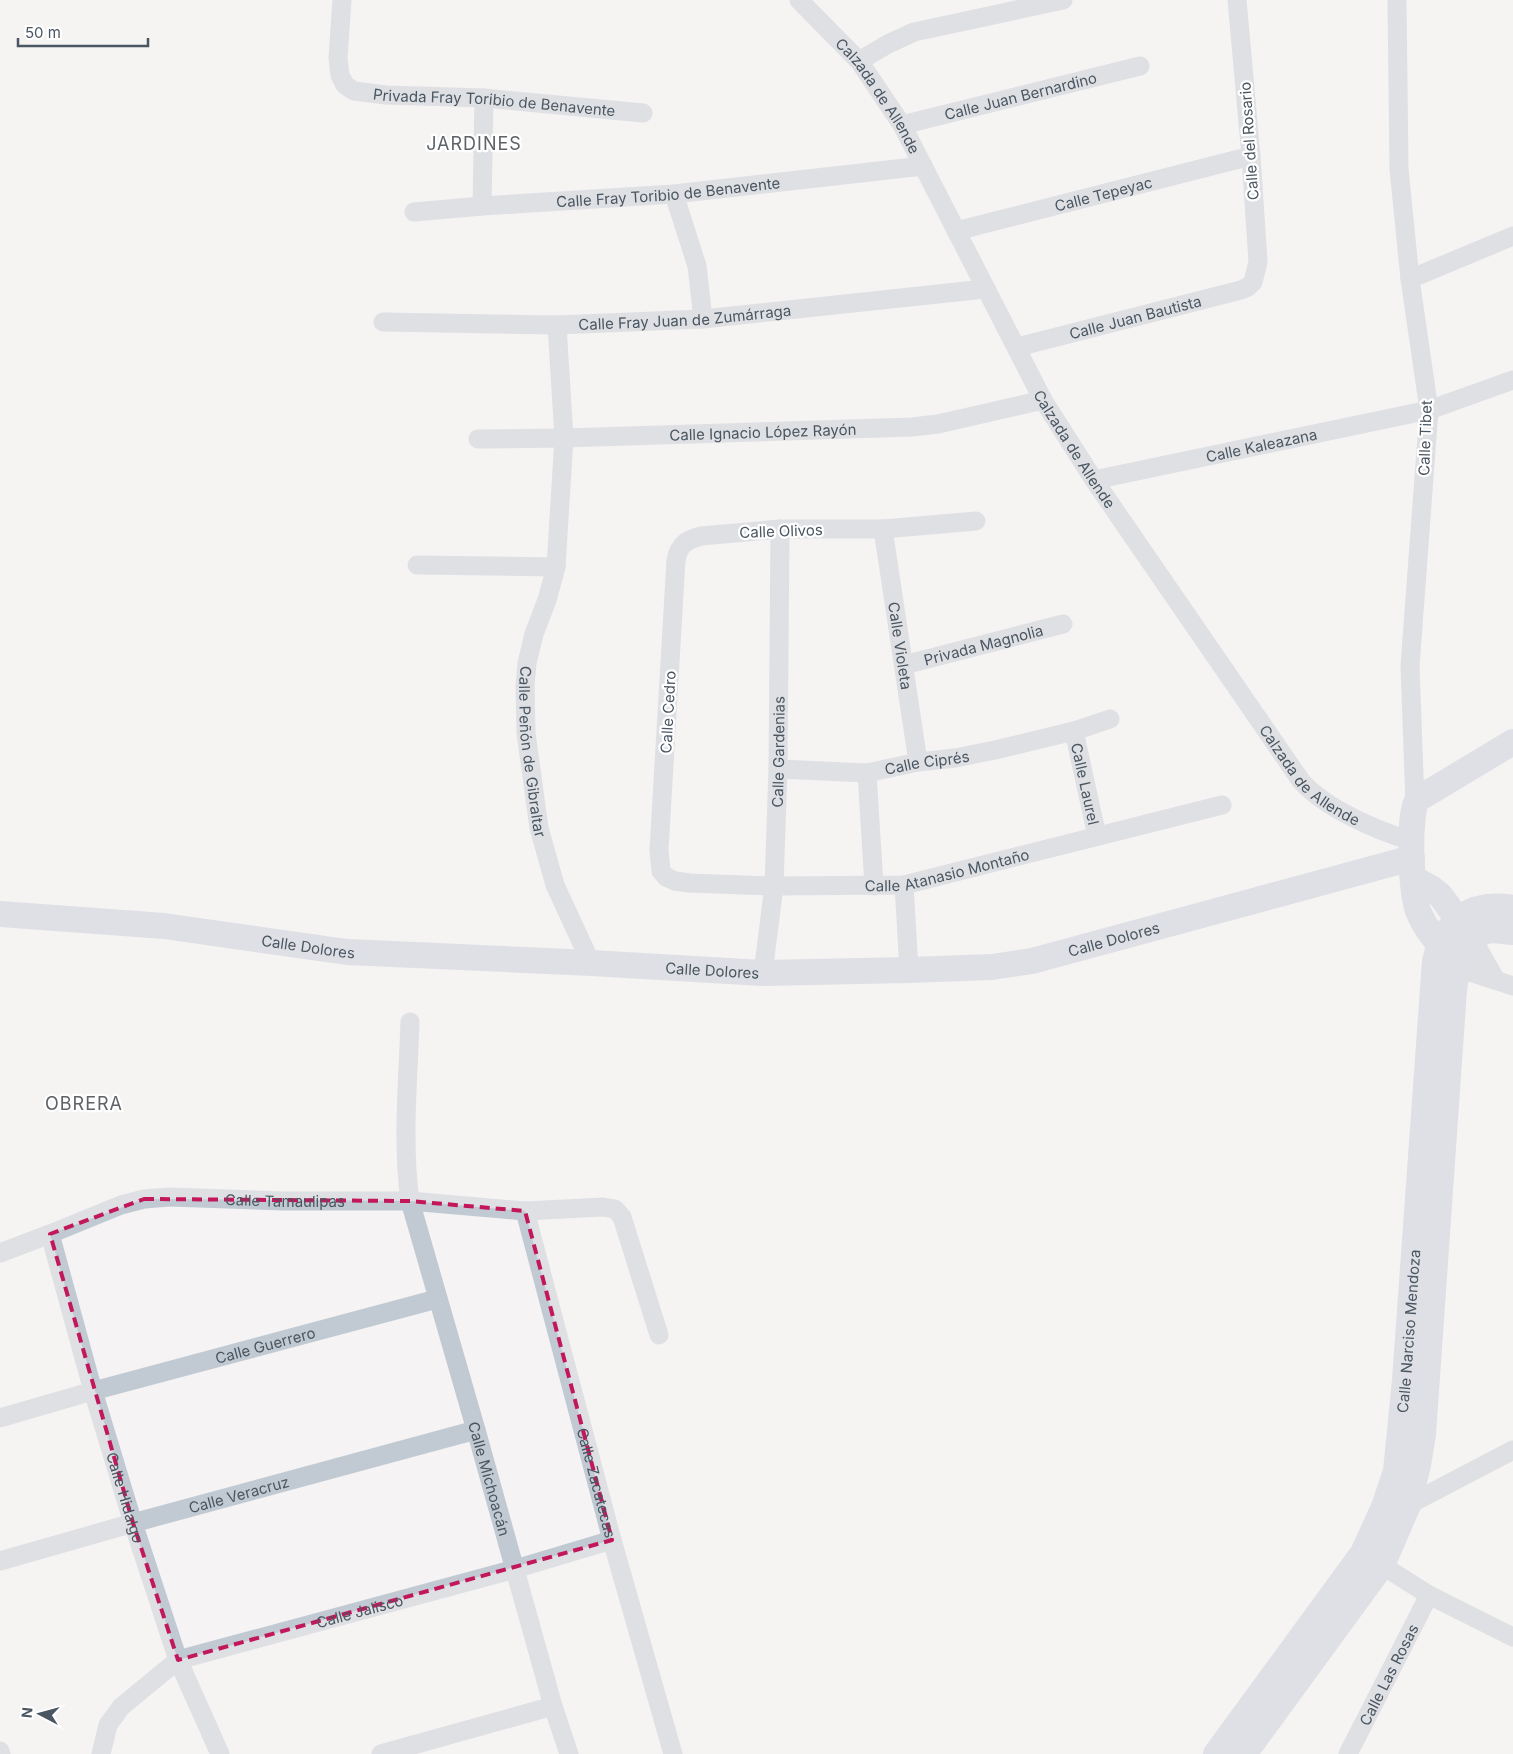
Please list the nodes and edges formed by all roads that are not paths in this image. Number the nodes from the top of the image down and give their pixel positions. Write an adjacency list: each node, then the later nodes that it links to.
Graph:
1 (342, 0): 8 (street, Privada Fray Toribio de Benavente)
2 (799, 0): 6 (street, Calzada de Allende)
3 (1063, 0): 6 (street)
4 (1238, 0): 11 (street, Calle del Rosario)
5 (1397, 0): 18 (street, Calle Tibet)
6 (859, 61): 10 (street, Calzada de Allende)
7 (1140, 66): 10 (street, Calle Juan Bernardino)
8 (484, 98): 9 (street, Privada Fray Toribio de Benavente); 14 (street)
9 (643, 113)
10 (902, 125): 12 (street, Calzada de Allende)
11 (1251, 156): 16 (street, Calle Tepeyac); 19 (street, Calle del Rosario)
12 (923, 166): 13 (street, Calle Fray Toribio de Benavente); 16 (street, Calzada de Allende)
13 (674, 194): 14 (street, Calle Fray Toribio de Benavente); 21 (street)
14 (482, 206): 15 (street, Calle Fray Toribio de Benavente)
15 (414, 212)
16 (956, 231): 20 (street, Calzada de Allende)
17 (1513, 236): 18 (street)
18 (1410, 279): 27 (street, Calle Tibet)
19 (1253, 282): 24 (street, Calle Juan Bautista)
20 (985, 289): 21 (street, Calle Fray Juan de Zumárraga); 24 (street, Calzada de Allende)
21 (703, 319): 23 (street, Calle Fray Juan de Zumárraga)
22 (383, 322): 23 (street, Calle Fray Juan de Zumárraga)
23 (557, 326): 28 (street, Calle Peñón de Gibraltar)
24 (1017, 347): 26 (street, Calzada de Allende)
25 (1513, 380): 27 (street)
26 (1044, 400): 28 (street, Calle Ignacio López Rayón); 30 (street, Calzada de Allende)
27 (1429, 410): 30 (street, Calle Kaleazana); 45 (street, Calle Tibet)
28 (564, 438): 29 (street, Calle Ignacio López Rayón); 36 (street, Calle Peñón de Gibraltar)
29 (478, 439)
30 (1094, 480): 48 (street, Calzada de Allende)
31 (976, 521): 33 (street, Calle Olivos)
32 (780, 529): 33 (street, Calle Olivos); 34 (street, Calle Olivos); 43 (street, Calle Gardenias)
33 (883, 529): 38 (street, Calle Violeta)
34 (681, 546): 49 (street, Calle Cedro)
35 (417, 565): 36 (street)
36 (556, 567): 59 (street, Calle Peñón de Gibraltar)
37 (1063, 624): 38 (street, Privada Magnolia)
38 (904, 665): 42 (street, Calle Violeta)
39 (1110, 719): 40 (street, Calle Ciprés)
40 (1074, 731): 42 (street, Calle Ciprés); 47 (street, Calle Laurel)
41 (1513, 742): 45 (street)
42 (918, 762): 44 (street, Calle Ciprés)
43 (778, 769): 44 (street, Calle Ciprés); 50 (street, Calle Gardenias)
44 (867, 773): 51 (street)
45 (1415, 803): 48 (street, Calle Tibet)
46 (1222, 805): 47 (street, Calle Atanasio Montaño)
47 (1097, 836): 52 (street, Calle Atanasio Montaño)
48 (1412, 859): 55 (street); 58 (street, Calle Tibet); 61 (street, Calle Dolores)
49 (666, 877): 50 (street, Calle Atanasio Montaño)
50 (774, 886): 51 (street, Calle Atanasio Montaño); 62 (street, Calle Gardenias)
51 (874, 886): 52 (street, Calle Atanasio Montaño)
52 (904, 886): 61 (street)
53 (1513, 908): 55 (street)
54 (0, 914): 59 (street, Calle Dolores)
55 (1457, 919): 57 (street); 58 (street, Calle Narciso Mendoza)
56 (1513, 932): 57 (street)
57 (1473, 940): 60 (street, Calle Narciso Mendoza); 63 (street)
58 (1439, 944): 60 (street, Calle Tibet); 78 (street, Calle Narciso Mendoza)
59 (591, 963): 62 (street, Calle Dolores)
60 (1458, 964): 63 (street); 75 (street, Calle Narciso Mendoza)
61 (909, 970): 62 (street, Calle Dolores)
62 (763, 973)
63 (1505, 983)
64 (410, 1022): 65 (street, Calle Michoacán)
65 (410, 1201): 66 (street, Calle Tamaulipas); 67 (street, Calle Tamaulipas); 69 (street, Calle Michoacán)
66 (524, 1211): 70 (street, Calle Tamaulipas); 77 (street, Calle Zacatecas)
67 (50, 1234): 68 (street, Calle Tamaulipas); 71 (street, Calle Hidalgo)
68 (0, 1253)
69 (437, 1299): 71 (street, Calle Guerrero); 73 (street, Calle Michoacán)
70 (659, 1335)
71 (93, 1390): 72 (street, Calle Guerrero); 76 (street, Calle Hidalgo)
72 (0, 1418)
73 (476, 1430): 76 (street, Calle Veracruz); 80 (street, Calle Michoacán)
74 (1513, 1450): 75 (street)
75 (1408, 1505): 78 (street, Calle Narciso Mendoza)
76 (132, 1522): 79 (street, Calle Veracruz); 83 (street, Calle Hidalgo)
77 (612, 1540): 80 (street, Calle Jalisco); 89 (street, Calle Zacatecas)
78 (1372, 1559): 81 (street); 90 (street, Calle Narciso Mendoza); 91 (street, Calle Narciso Mendoza)
79 (0, 1561)
80 (515, 1569): 83 (street, Calle Jalisco); 84 (street, Calle Michoacán)
81 (1429, 1595): 82 (street); 92 (street, Calle Las Rosas)
82 (1513, 1637)
83 (178, 1660): 85 (street, Calle Jalisco); 86 (street, Calle Hidalgo)
84 (553, 1706): 87 (street); 88 (street, Calle Michoacán)
85 (101, 1754)
86 (220, 1754)
87 (381, 1754)
88 (569, 1754)
89 (673, 1754)
90 (1216, 1754)
91 (1244, 1754)
92 (1348, 1754)

